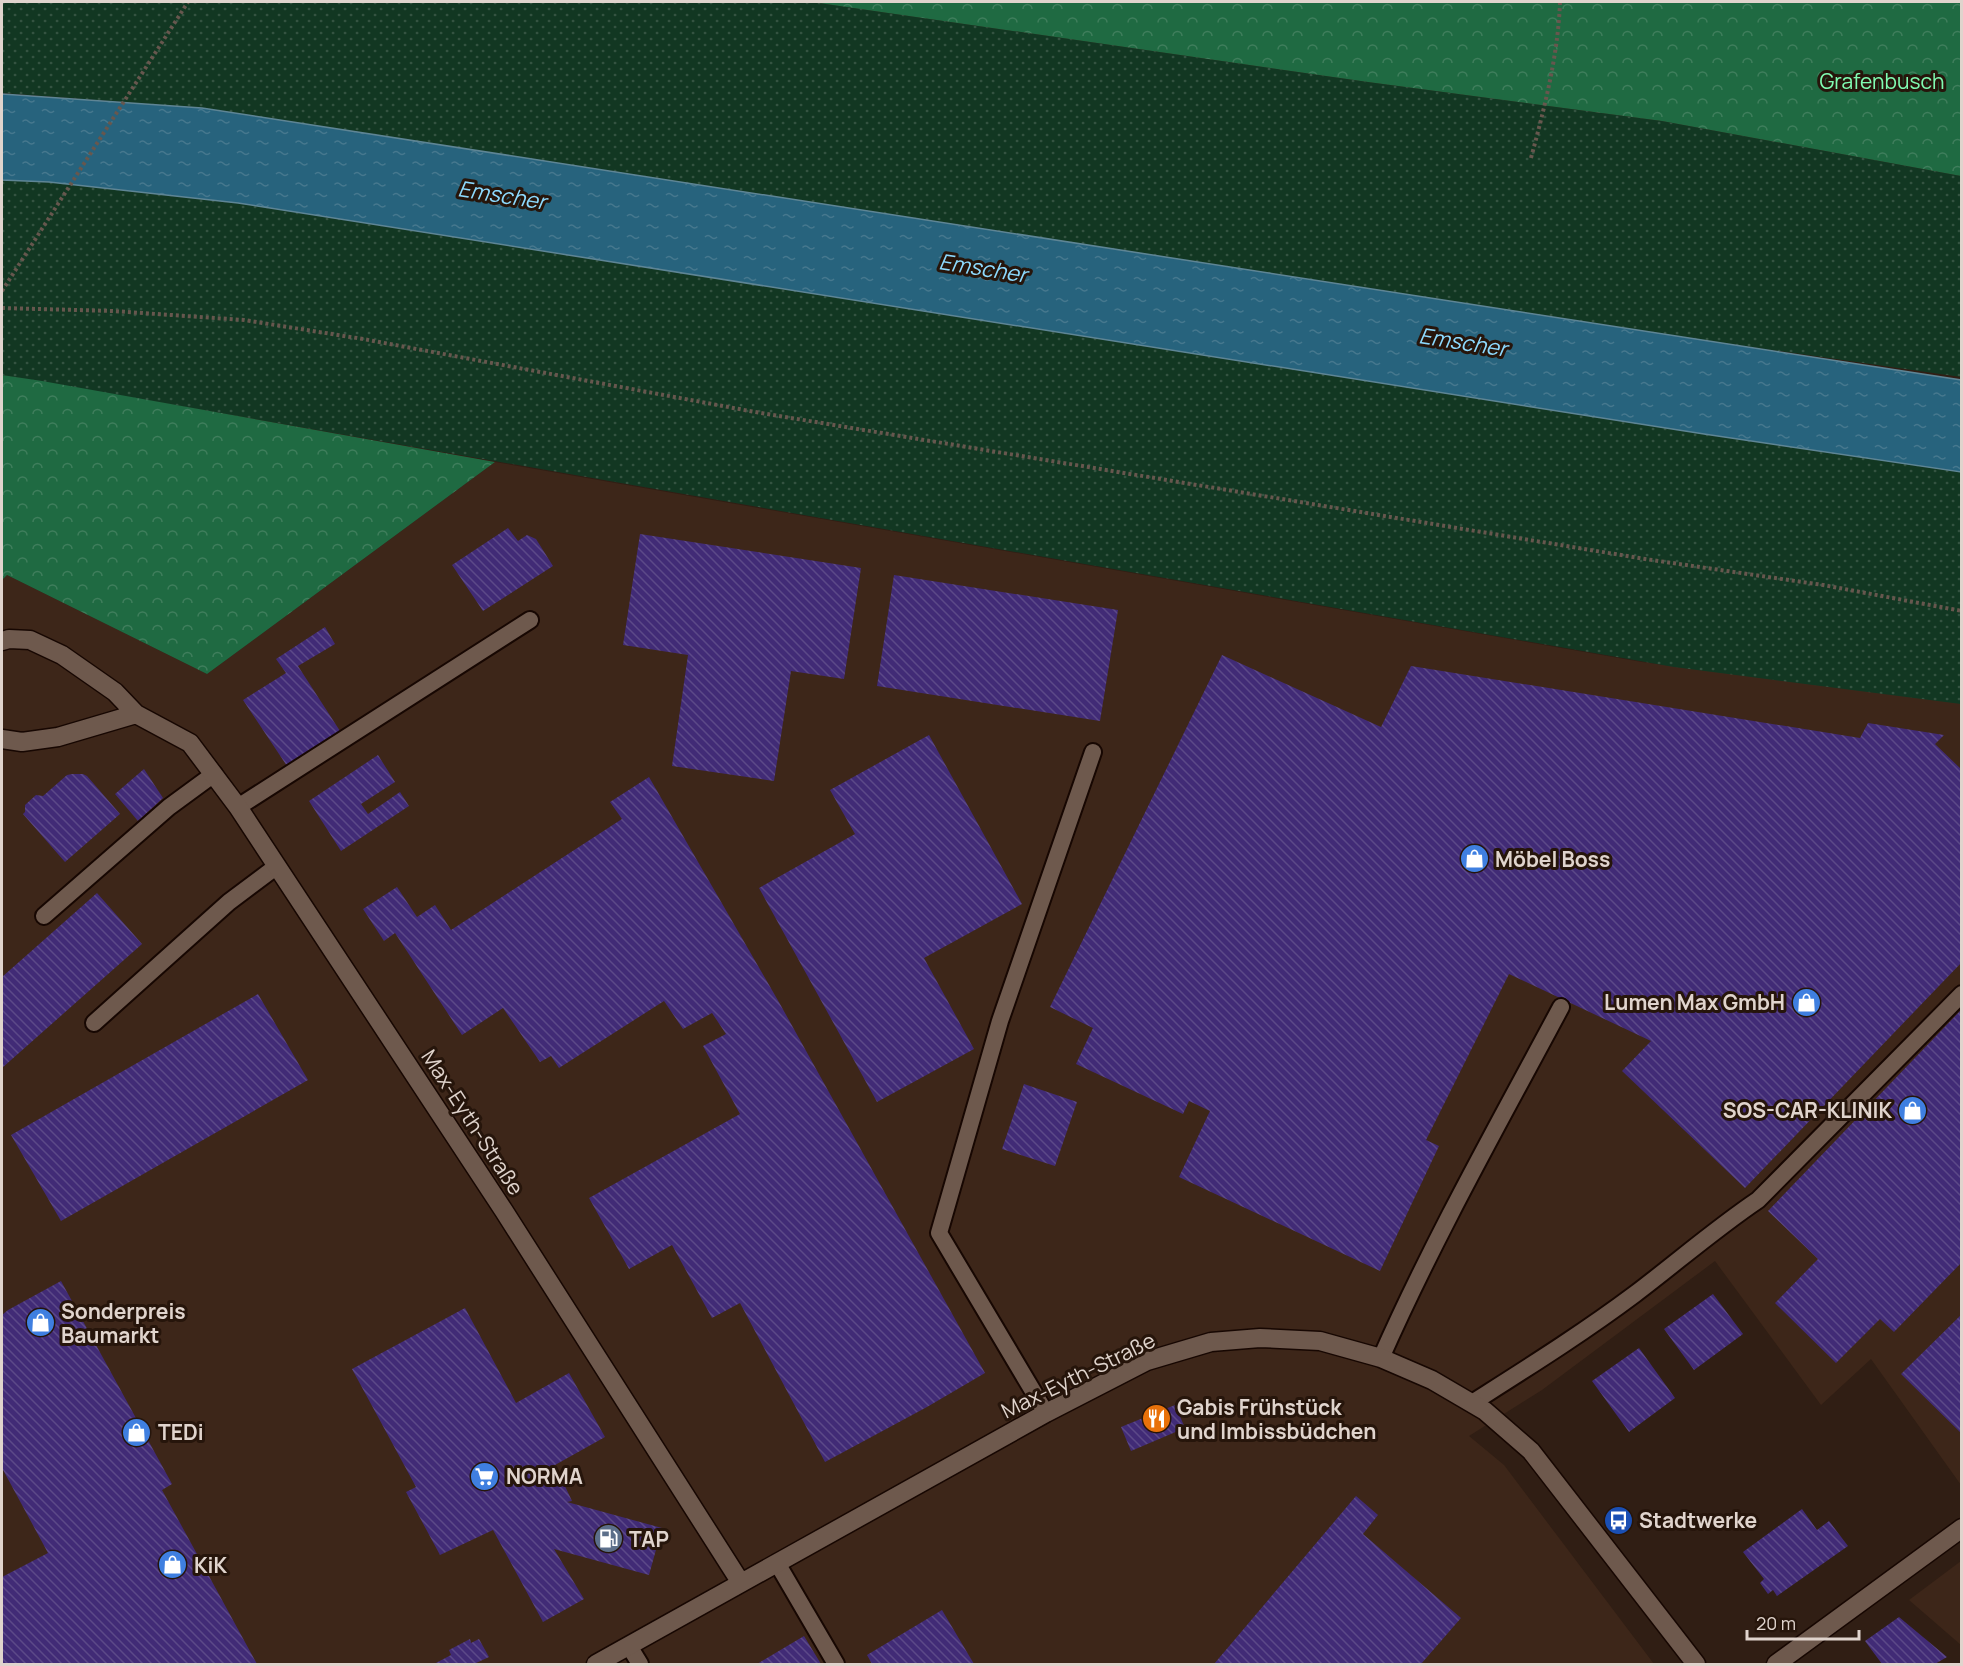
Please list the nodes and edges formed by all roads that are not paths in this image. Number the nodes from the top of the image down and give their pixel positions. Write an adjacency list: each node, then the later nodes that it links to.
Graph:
1 (530, 620): 7 (lane)
2 (2, 641): 3 (street, Max-Eyth-Straße)
3 (136, 714): 4 (street); 6 (street, Max-Eyth-Straße)
4 (2, 739)
5 (1093, 752): 15 (lane)
6 (214, 774): 7 (street, Max-Eyth-Straße); 9 (lane)
7 (238, 807): 8 (street, Max-Eyth-Straße)
8 (277, 866): 12 (lane); 18 (street, Max-Eyth-Straße)
9 (44, 916)
10 (1962, 994): 14 (lane)
11 (1561, 1007): 13 (lane)
12 (94, 1023)
13 (1381, 1358): 14 (street, Max-Eyth-Straße); 15 (street, Max-Eyth-Straße)
14 (1472, 1403): 23 (street, Max-Eyth-Straße)
15 (1046, 1413): 17 (street, Max-Eyth-Straße)
16 (1962, 1528): 24 (street)
17 (777, 1563): 18 (street, Max-Eyth-Straße); 22 (lane)
18 (741, 1583): 19 (street, Max-Eyth-Straße)
19 (629, 1646): 20 (street, Max-Eyth-Straße); 21 (lane)
20 (596, 1665)
21 (639, 1665)
22 (836, 1665)
23 (1696, 1665)
24 (1776, 1665)

